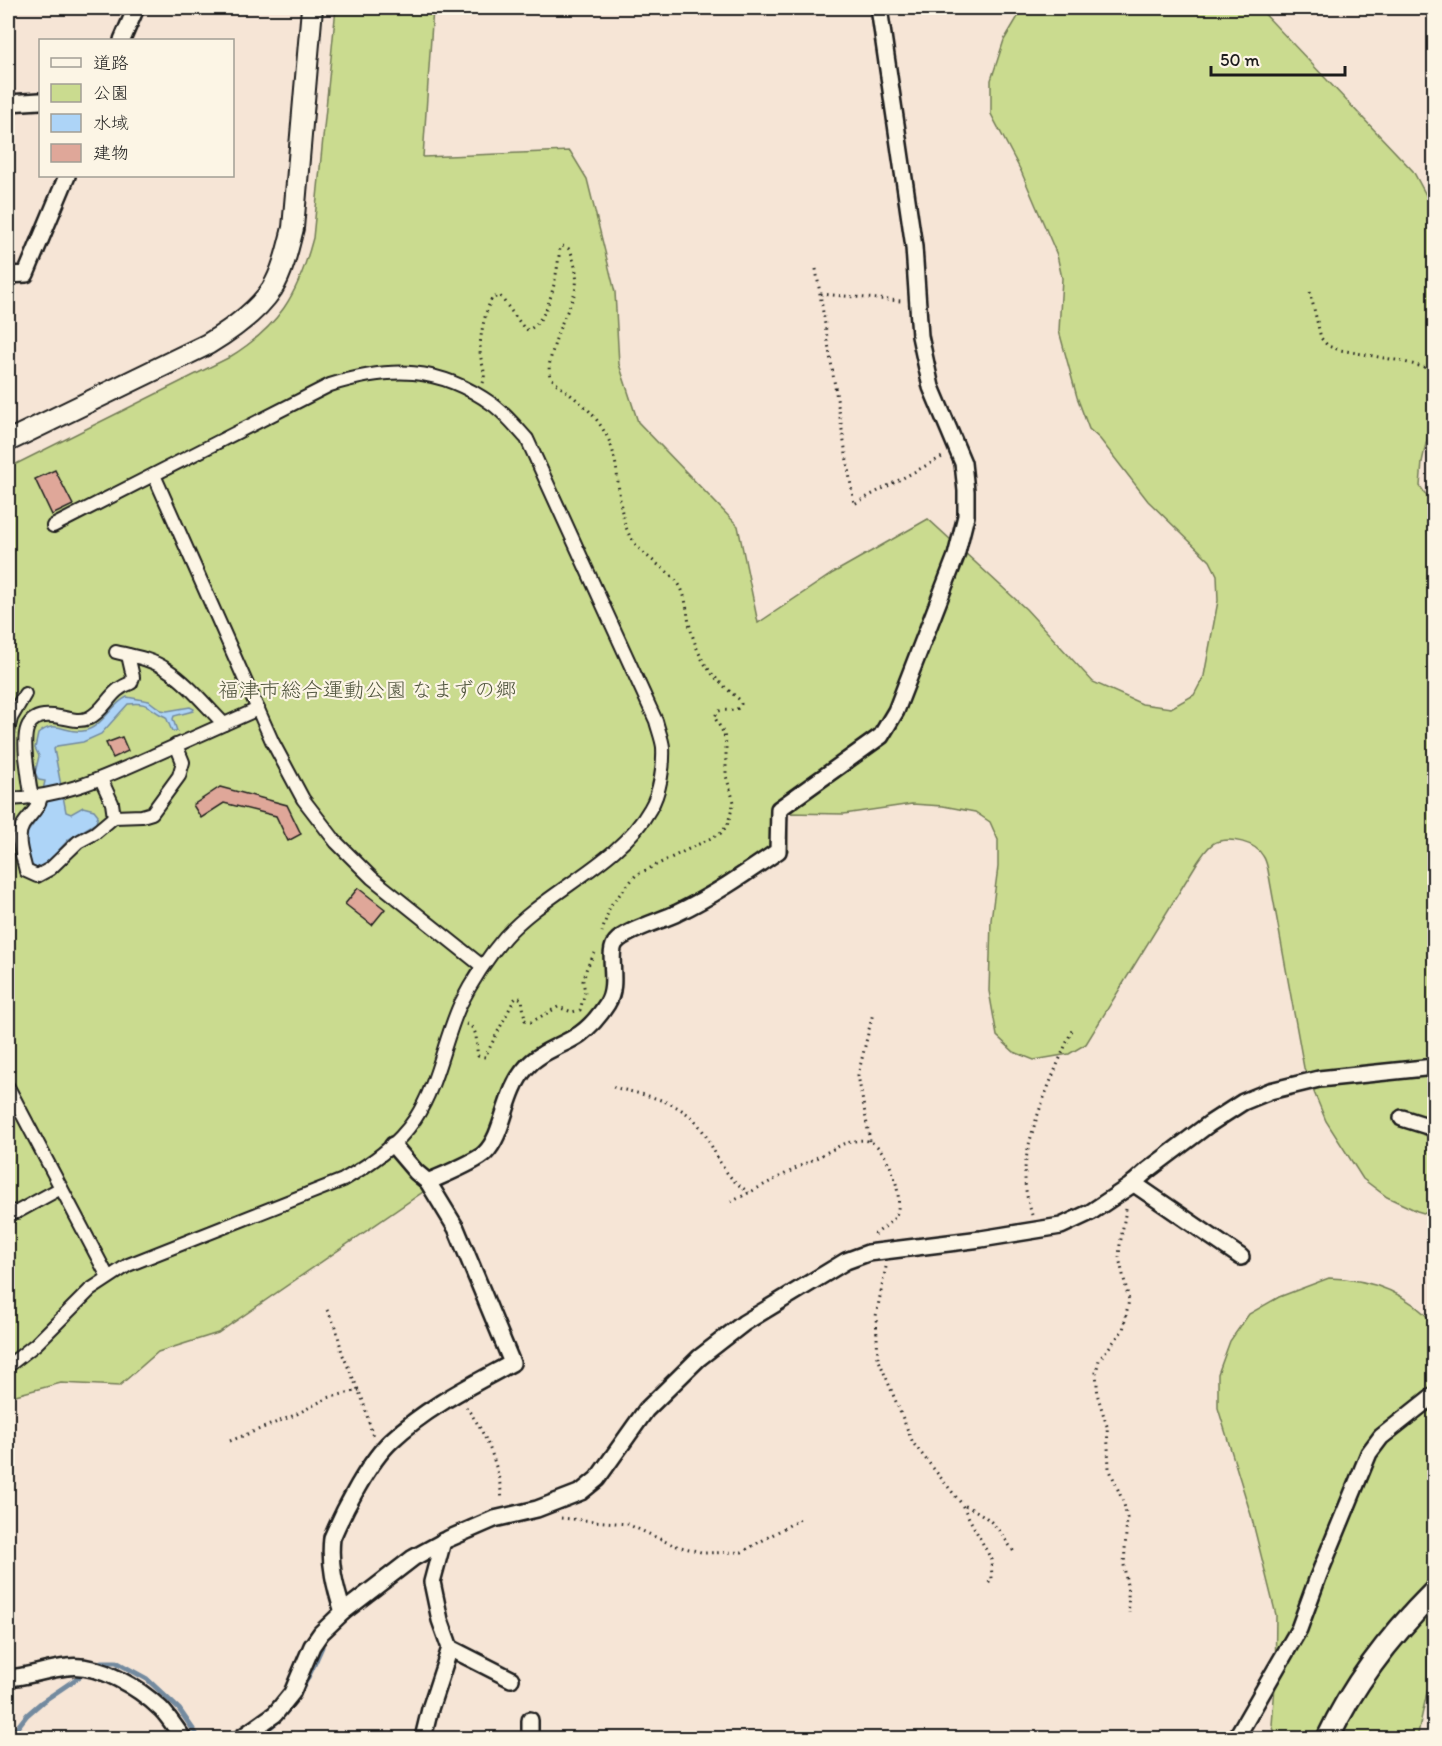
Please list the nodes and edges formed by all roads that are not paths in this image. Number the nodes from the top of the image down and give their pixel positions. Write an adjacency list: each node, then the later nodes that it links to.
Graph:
1 (136, 8): 4 (street)
2 (312, 8): 9 (street)
3 (879, 8): 27 (street)
4 (122, 39)
5 (39, 101): 6 (street)
6 (8, 103)
7 (66, 177): 8 (street)
8 (8, 275)
9 (8, 441)
10 (154, 475): 11 (street); 13 (street); 21 (street)
11 (53, 526)
12 (25, 694): 15 (street)
13 (258, 709): 14 (street); 21 (street)
14 (224, 724): 16 (street); 18 (street)
15 (8, 731)
16 (176, 746): 17 (street); 20 (street)
17 (101, 779): 18 (street); 20 (street)
18 (37, 798): 19 (street); 20 (street)
19 (8, 799)
20 (114, 817)
21 (482, 966): 26 (street)
22 (1434, 1067): 28 (street)
23 (8, 1088): 29 (street)
24 (1402, 1118): 25 (street)
25 (1434, 1128)
26 (393, 1145): 27 (street); 32 (street)
27 (428, 1182): 37 (street)
28 (1132, 1185): 31 (street); 35 (street)
29 (61, 1188): 30 (street); 32 (street)
30 (8, 1211)
31 (1241, 1257)
32 (108, 1277): 33 (street)
33 (8, 1366)
34 (1434, 1395): 46 (street)
35 (443, 1541): 37 (street); 38 (street)
36 (1434, 1592): 47 (main road)
37 (343, 1612): 43 (street)
38 (450, 1648): 40 (street); 44 (street)
39 (8, 1678): 42 (street)
40 (511, 1679)
41 (530, 1720): 45 (street)
42 (183, 1738)
43 (241, 1738)
44 (423, 1738)
45 (530, 1738)
46 (1236, 1738)
47 (1328, 1738)

